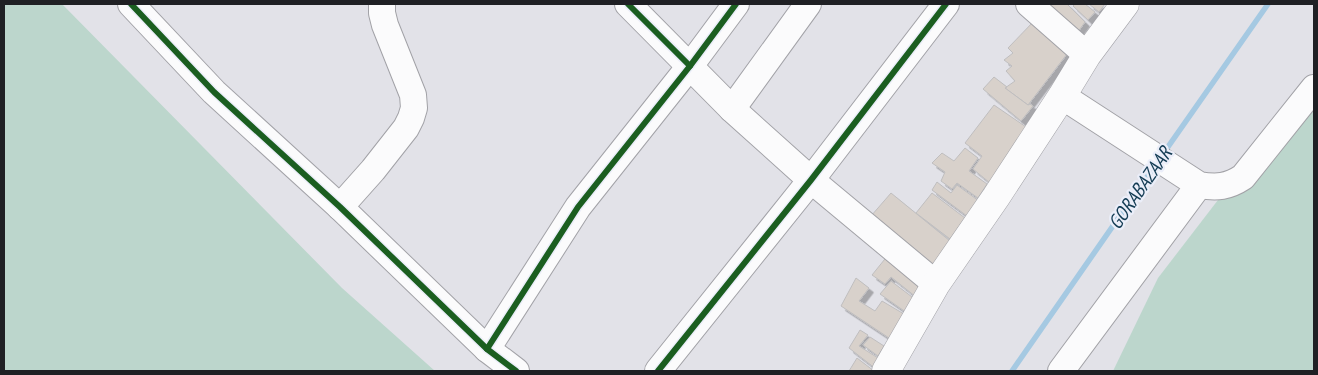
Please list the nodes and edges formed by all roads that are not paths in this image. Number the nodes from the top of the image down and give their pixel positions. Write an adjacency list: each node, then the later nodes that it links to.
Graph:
1 (131, 4): 16 (street)
2 (382, 4): 16 (street)
3 (628, 4): 10 (street)
4 (736, 4): 10 (street)
5 (808, 4): 13 (street)
6 (946, 4): 14 (street)
7 (1029, 4): 9 (street)
8 (1124, 4): 9 (main road)
9 (1087, 55): 12 (main road)
10 (690, 66): 13 (street); 18 (street)
11 (1314, 88): 15 (street)
12 (1062, 96): 15 (street); 17 (main road)
13 (732, 109): 14 (street)
14 (811, 180): 17 (street); 20 (street)
15 (1200, 185): 22 (street)
16 (340, 207): 18 (street)
17 (936, 284): 21 (main road)
18 (487, 349): 19 (street)
19 (516, 371)
20 (658, 371)
21 (886, 371)
22 (1061, 371)

